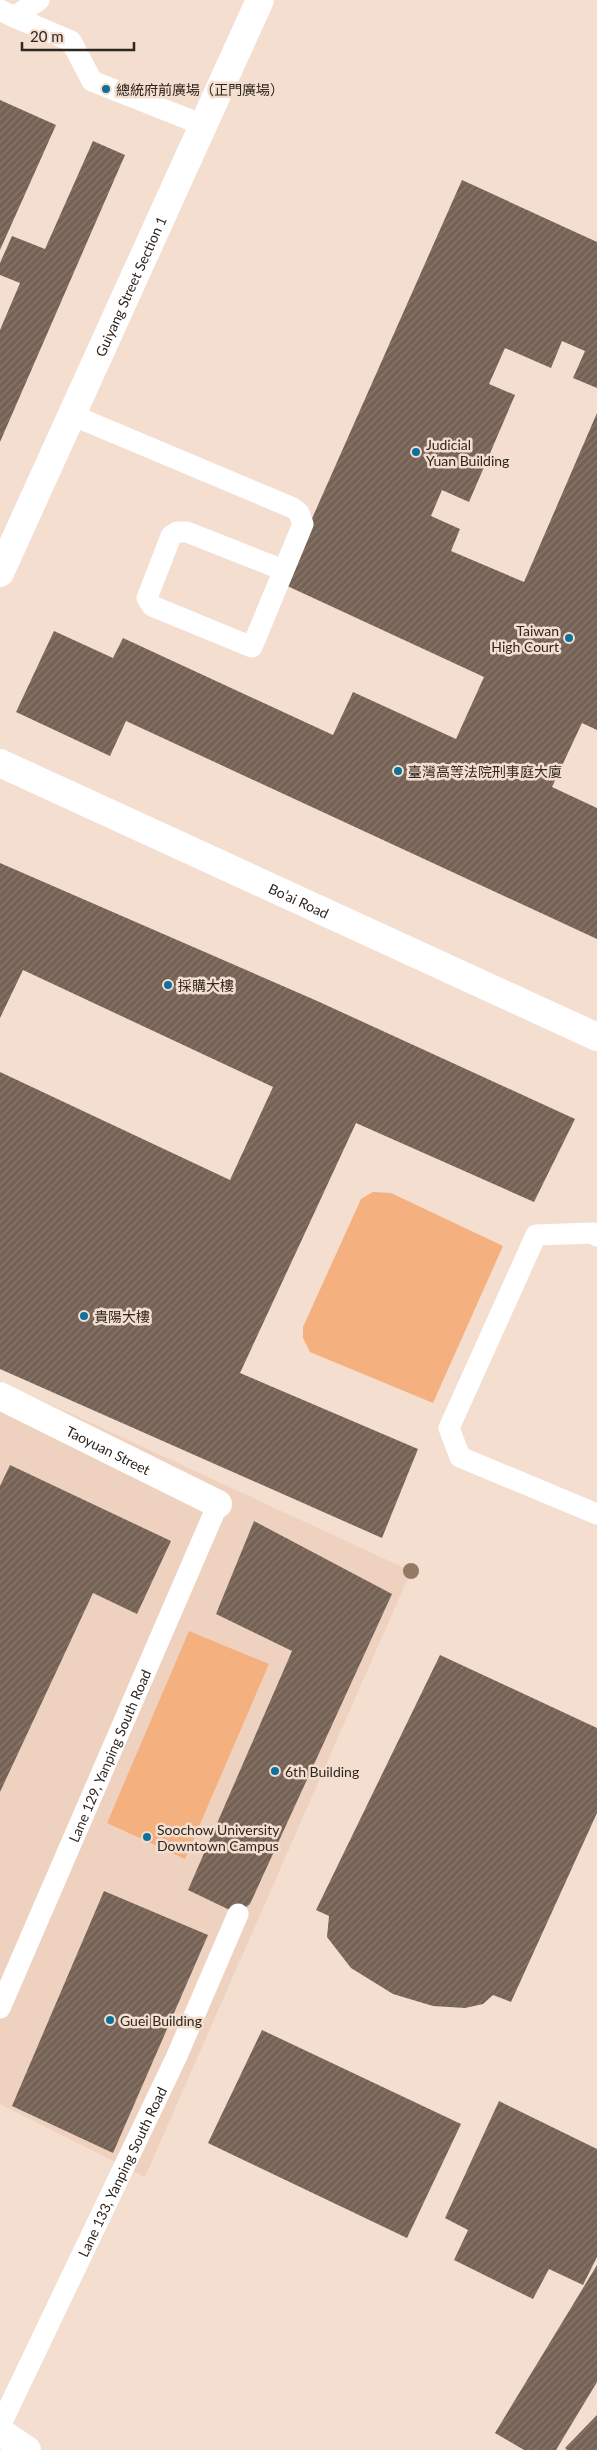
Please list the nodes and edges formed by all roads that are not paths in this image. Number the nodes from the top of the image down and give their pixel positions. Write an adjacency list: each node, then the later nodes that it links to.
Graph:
1 (39, 0): 3 (lane)
2 (260, 0): 4 (street, Guiyang Street Section 1)
3 (7, 14): 4 (lane)
4 (203, 125): 5 (street, Guiyang Street Section 1)
5 (72, 415): 6 (lane); 7 (street, Guiyang Street Section 1)
6 (283, 570): 6 (lane)
7 (0, 573)
8 (0, 763): 9 (street, Bo’ai Road)
9 (597, 1037)
10 (596, 1230): 13 (lane)
11 (0, 1396): 12 (street, Taoyuan Street)
12 (218, 1504): 15 (lane, Lane 129, Yanping South Road)
13 (597, 1514)
14 (238, 1914): 16 (lane, Lane 133, Yanping South Road)
15 (0, 2008)
16 (0, 2426)
17 (0, 2432): 18 (street)
18 (27, 2450)

